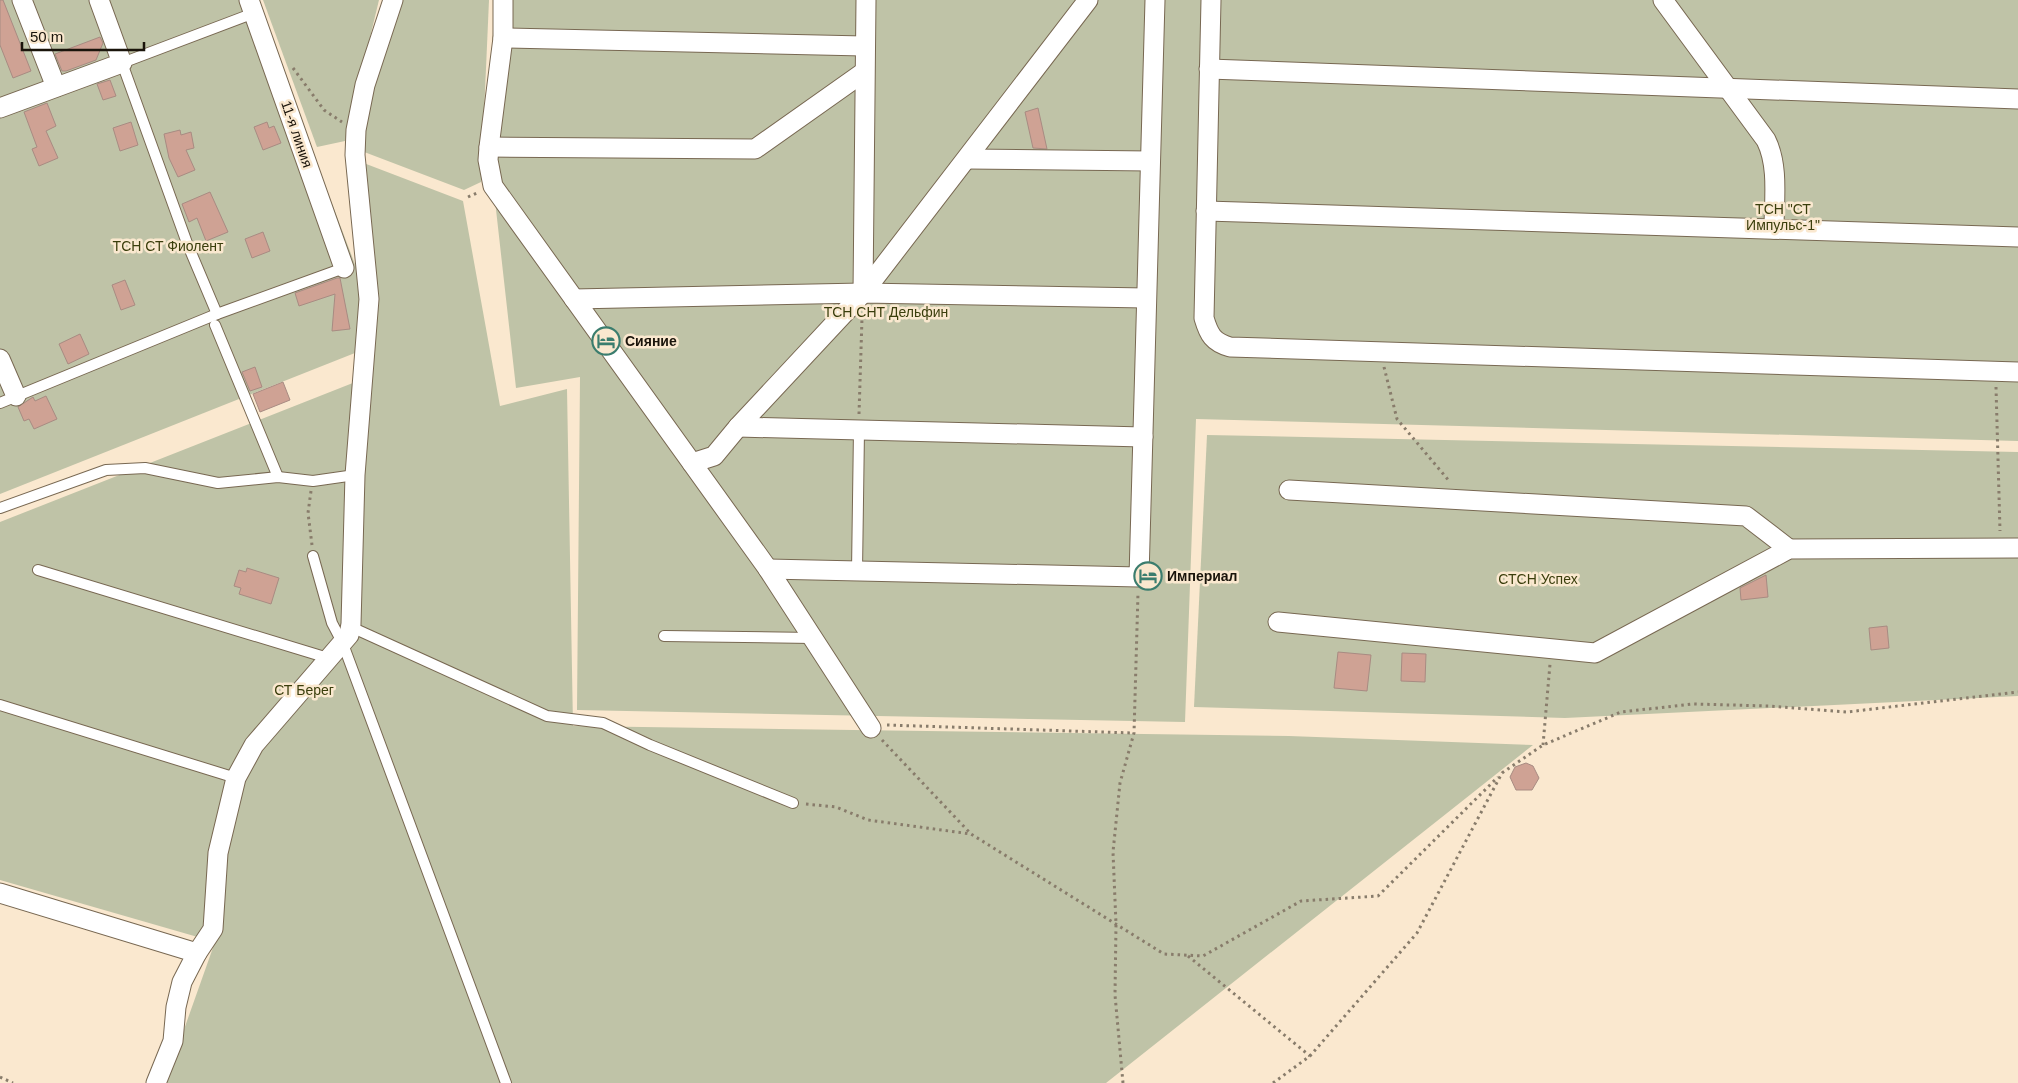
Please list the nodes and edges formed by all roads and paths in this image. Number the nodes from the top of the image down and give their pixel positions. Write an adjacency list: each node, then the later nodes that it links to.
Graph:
1 (22, 0): 17 (street)
2 (99, 0): 13 (street)
3 (393, 0): 21 (street)
4 (502, 0): 11 (street)
5 (866, 0): 12 (street)
6 (1088, 0): 23 (street)
7 (1155, 0): 24 (street)
8 (1211, 0): 15 (street)
9 (1663, 0): 18 (street)
10 (252, 7): 13 (lane); 28 (street, 11-я линия)
11 (503, 38): 12 (street); 22 (street)
12 (864, 46): 16 (street)
13 (122, 62): 17 (street); 32 (lane)
14 (290, 64): 21 (path)
15 (1209, 69): 18 (street); 25 (street)
16 (864, 72): 22 (street); 29 (street)
17 (56, 87): 20 (street)
18 (1728, 89): 19 (street); 26 (street)
19 (2018, 99)
20 (0, 108)
21 (356, 130): 42 (street)
22 (489, 147): 31 (street)
23 (967, 159): 24 (street); 29 (street)
24 (1150, 161): 30 (street)
25 (1206, 211): 26 (street); 33 (street)
26 (1774, 229): 27 (street)
27 (2018, 237)
28 (344, 268): 32 (lane)
29 (863, 293): 30 (street); 31 (street); 38 (street); 39 (path)
30 (1146, 298): 40 (street)
31 (574, 299): 41 (street)
32 (216, 319): 37 (lane); 43 (lane)
33 (1380, 352): 35 (street); 46 (path)
34 (0, 359): 37 (street)
35 (1996, 372): 36 (street); 48 (path)
36 (2018, 372)
37 (8, 400)
38 (738, 427): 39 (street); 41 (street)
39 (858, 430): 40 (street); 53 (lane)
40 (1143, 437): 54 (street)
41 (692, 463): 51 (street)
42 (355, 476): 44 (lane); 56 (street)
43 (278, 477): 44 (lane); 47 (lane)
44 (313, 481): 50 (path)
45 (1289, 490): 46 (street)
46 (1465, 500): 49 (street)
47 (0, 508)
48 (2009, 548): 49 (street)
49 (1790, 549): 60 (street)
50 (313, 556): 59 (lane)
51 (768, 569): 53 (street); 58 (street)
52 (38, 570): 61 (lane)
53 (857, 571): 54 (street)
54 (1139, 577): 65 (path)
55 (1278, 622): 60 (street)
56 (351, 627): 59 (street); 69 (lane)
57 (664, 636): 58 (lane)
58 (814, 638): 64 (street)
59 (343, 644): 61 (street); 79 (lane)
60 (1551, 648): 66 (path)
61 (328, 658): 68 (street)
62 (2018, 692): 66 (path)
63 (0, 705): 68 (lane)
64 (871, 728): 65 (path); 70 (path)
65 (1134, 733): 72 (path)
66 (1543, 745): 67 (path)
67 (1502, 773): 74 (path); 75 (path)
68 (236, 778): 73 (street)
69 (792, 803): 70 (path)
70 (971, 834): 72 (path)
71 (0, 893): 73 (street)
72 (1116, 924): 74 (path); 80 (path)
73 (198, 953): 78 (street)
74 (1188, 956): 75 (path)
75 (1310, 1056): 81 (path)
76 (0, 1077): 77 (path)
77 (12, 1083)
78 (156, 1083)
79 (506, 1083)
80 (1123, 1083)
81 (1273, 1083)

